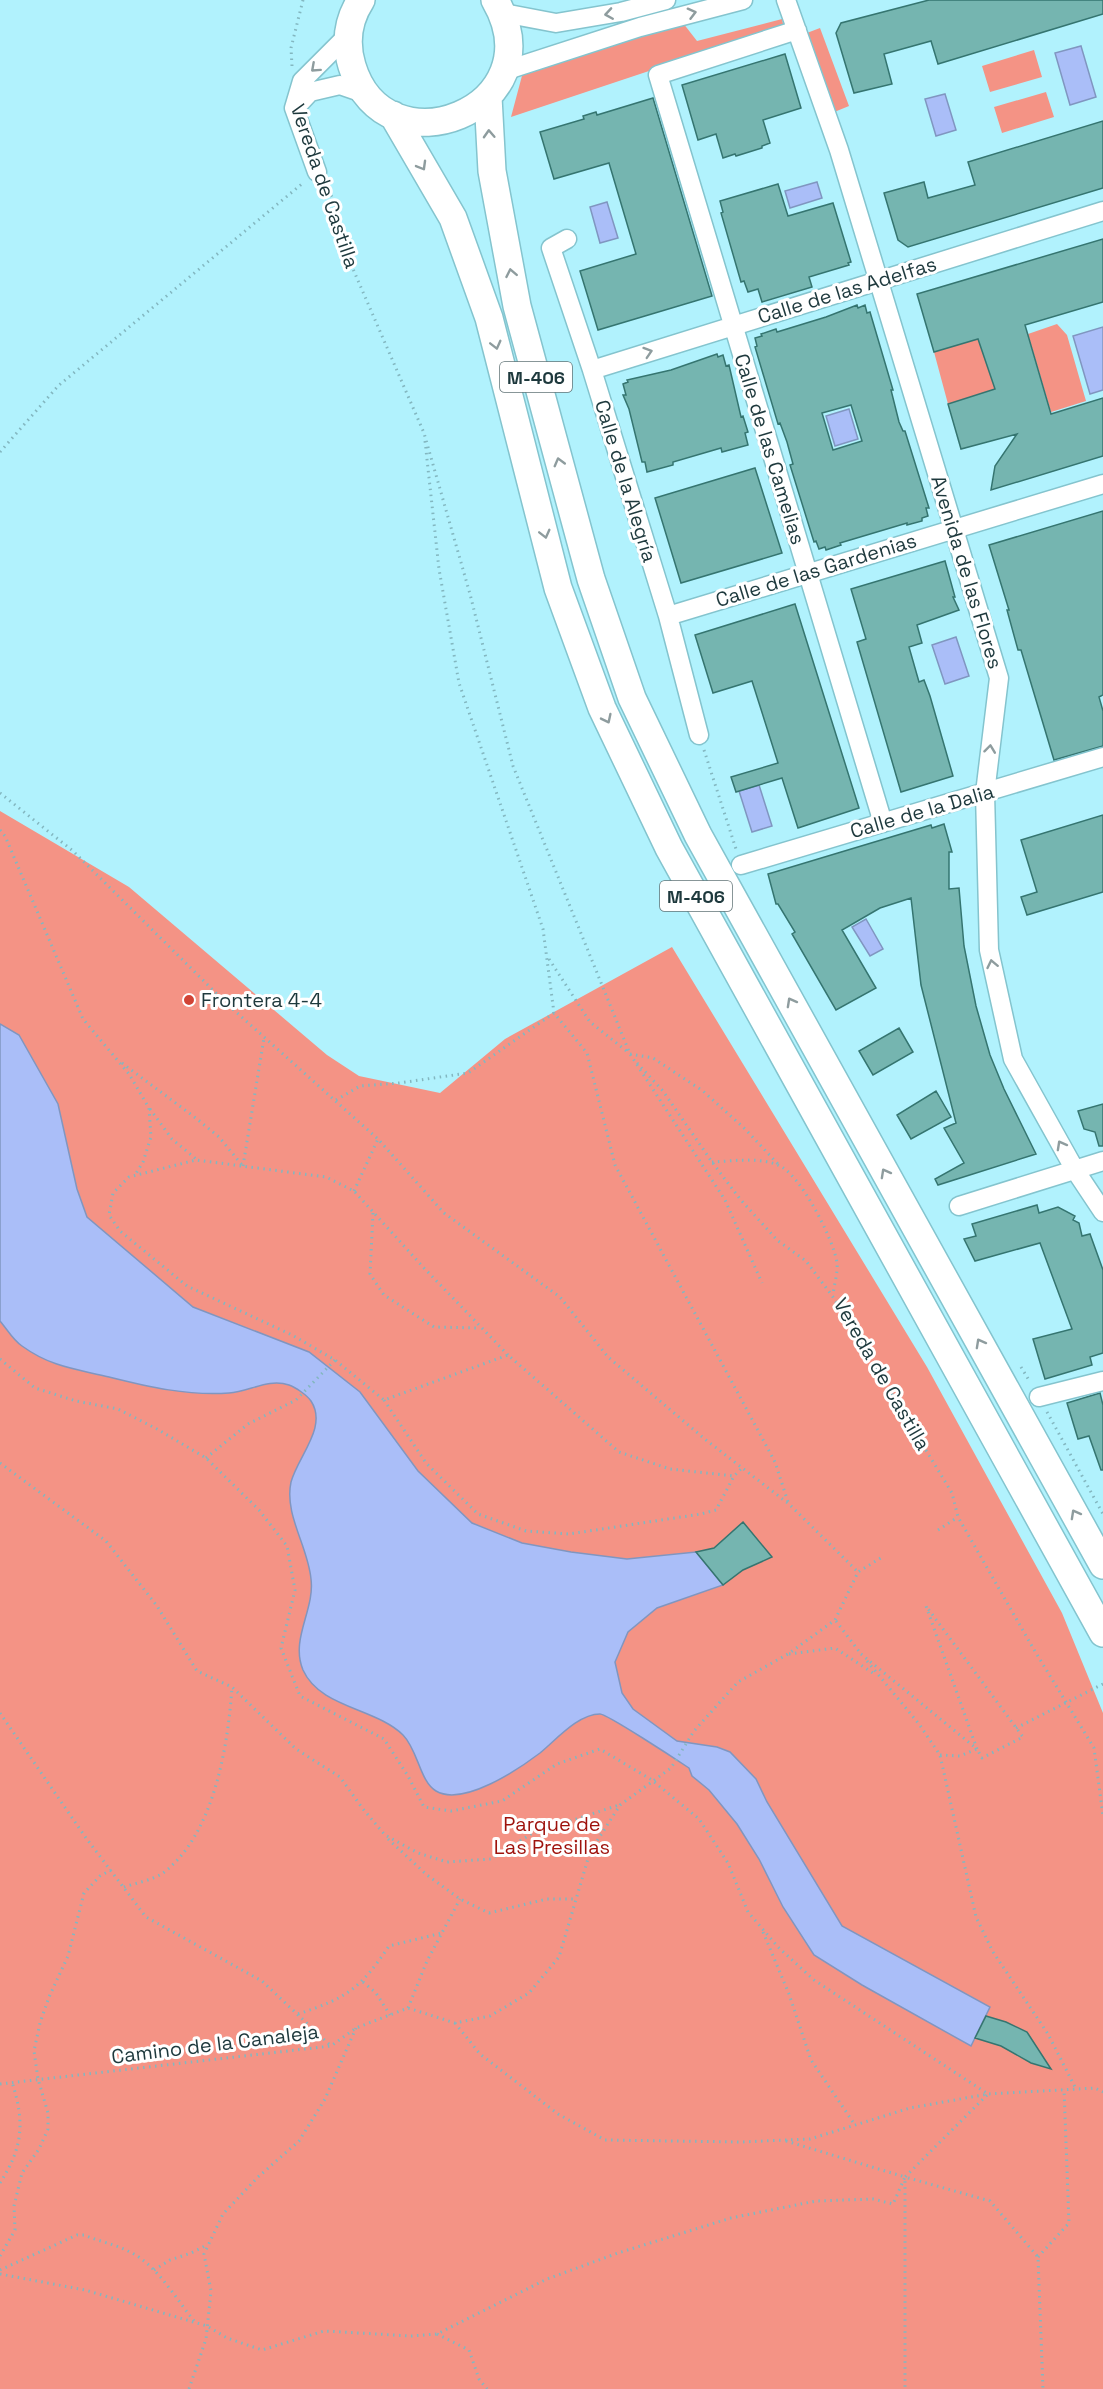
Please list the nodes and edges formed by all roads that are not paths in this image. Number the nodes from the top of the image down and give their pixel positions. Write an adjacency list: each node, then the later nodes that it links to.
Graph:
1 (361, 0): 7 (highway, M-406)
2 (666, 0): 5 (street, one-way to 5)
3 (743, 0): 8 (street, one-way to 3)
4 (786, 0): 6 (street, Avenida de las Flores)
5 (499, 6): 8 (highway, M-406)
6 (797, 30): 16 (street, Avenida de las Flores); 17 (street, Calle de las Camelias)
7 (348, 35): 9 (highway, M-406); 11 (street, one-way to 11)
8 (504, 71): 10 (highway, M-406)
9 (366, 94): 11 (street); 12 (highway, M-406)
10 (488, 97): 12 (highway, M-406); 34 (highway, M-406, one-way to 10)
11 (294, 108): 13 (street, Vereda de Castilla)
12 (393, 115): 35 (highway, M-406, one-way to 35)
13 (317, 172)
14 (1103, 211): 16 (street, Calle de las Adelfas)
15 (567, 239): 18 (street, Calle de la Alegría)
16 (880, 280): 17 (street, Calle de las Adelfas); 20 (street, Avenida de las Flores)
17 (732, 325): 18 (street, Calle de las Adelfas, one-way to 17); 21 (street, Calle de las Camelias)
18 (592, 370): 22 (street, Calle de la Alegría)
19 (1103, 484): 20 (street, Calle de las Gardenias)
20 (954, 528): 21 (street, Calle de las Gardenias); 25 (street, Avenida de las Flores, one-way to 20)
21 (808, 573): 22 (street, Calle de las Gardenias); 26 (street, Calle de las Camelias)
22 (668, 616): 23 (street, Calle de la Alegría)
23 (699, 735)
24 (1103, 757): 25 (street, Calle de la Dalia)
25 (985, 793): 26 (street, Calle de la Dalia); 29 (street, Avenida de las Flores, one-way to 25)
26 (884, 823): 27 (street, Calle de la Dalia)
27 (741, 865)
28 (1103, 1161): 29 (street)
29 (1075, 1170): 30 (street); 31 (street, Avenida de las Flores)
30 (959, 1206)
31 (1103, 1212)
32 (1103, 1381): 33 (street)
33 (1039, 1397)
34 (1103, 1565)
35 (1103, 1633)

